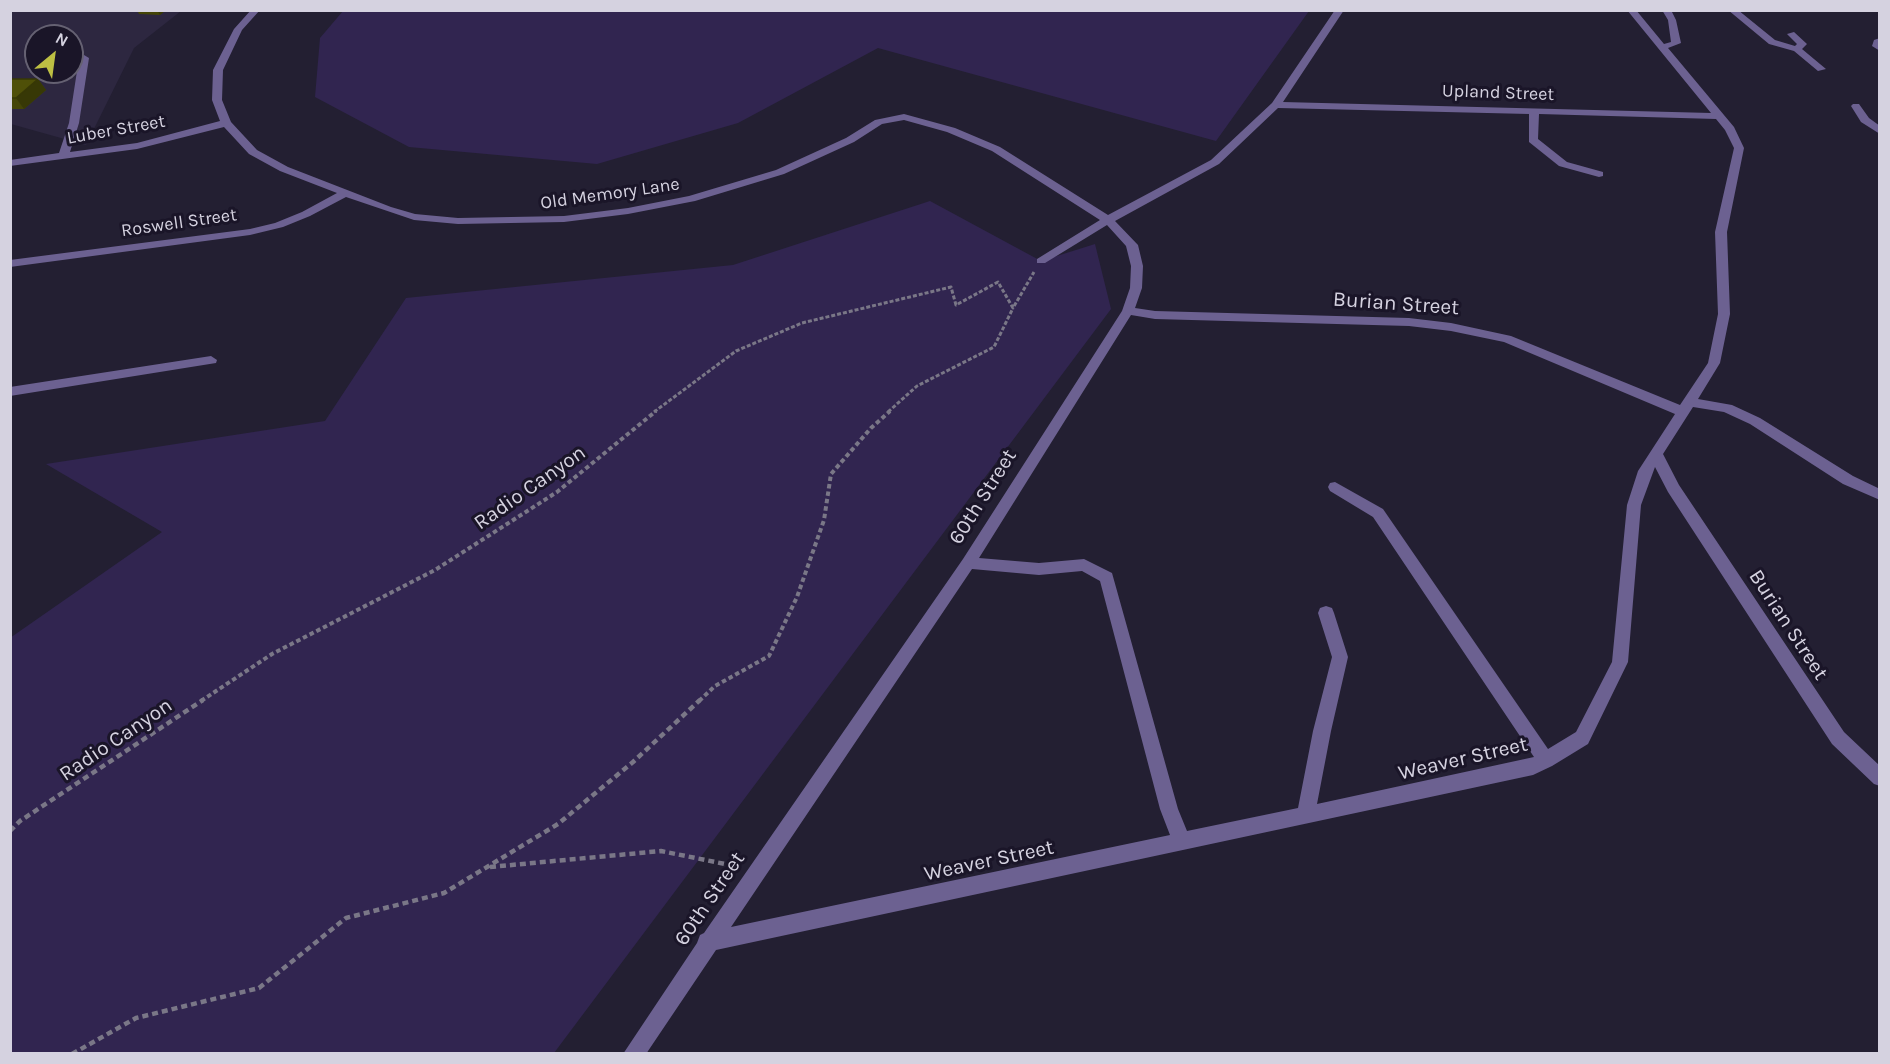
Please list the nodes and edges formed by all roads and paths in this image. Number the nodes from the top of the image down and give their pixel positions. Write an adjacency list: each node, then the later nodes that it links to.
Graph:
1 (256, 10): 17 (street, Old Memory Lane)
2 (1340, 10): 13 (street)
3 (1631, 10): 8 (street, Weaver Street)
4 (1666, 10): 8 (street)
5 (1732, 10): 10 (street)
6 (1791, 34): 10 (street)
7 (1880, 41): 9 (street)
8 (1662, 47): 16 (street, Weaver Street)
9 (1880, 48)
10 (1797, 49): 11 (street)
11 (1821, 69)
12 (80, 84): 19 (street)
13 (1276, 105): 15 (street, Upland Street); 23 (street)
14 (1856, 106): 18 (street)
15 (1534, 111): 16 (street, Upland Street); 21 (street)
16 (1719, 116): 30 (street, Weaver Street)
17 (226, 123): 19 (street, Luber Street); 22 (street, Old Memory Lane)
18 (1880, 131)
19 (63, 157): 20 (street, Luber Street)
20 (10, 163)
21 (1599, 174)
22 (345, 193): 23 (street, Old Memory Lane); 25 (street, Roswell Street)
23 (1108, 220): 24 (street); 27 (street, 60th Street)
24 (1041, 261): 26 (path)
25 (10, 264)
26 (1013, 308): 39 (path, Radio Canyon); 42 (path)
27 (1128, 311): 30 (street, Burian Street); 34 (street, 60th Street)
28 (211, 360): 29 (street)
29 (10, 392)
30 (1687, 407): 31 (street, Weaver Street); 33 (street, Burian Street)
31 (1656, 454): 36 (street, Weaver Street); 37 (street, Burian Street)
32 (1335, 487): 36 (street)
33 (1880, 495)
34 (968, 563): 40 (street); 43 (street, 60th Street)
35 (1326, 613): 38 (street)
36 (1546, 760): 38 (street, Weaver Street)
37 (1880, 778)
38 (1306, 815): 40 (street, Weaver Street)
39 (10, 831)
40 (1182, 842): 43 (street, Weaver Street)
41 (725, 864): 42 (path)
42 (486, 867): 44 (path)
43 (707, 942): 45 (street, 60th Street)
44 (72, 1053)
45 (633, 1053)

